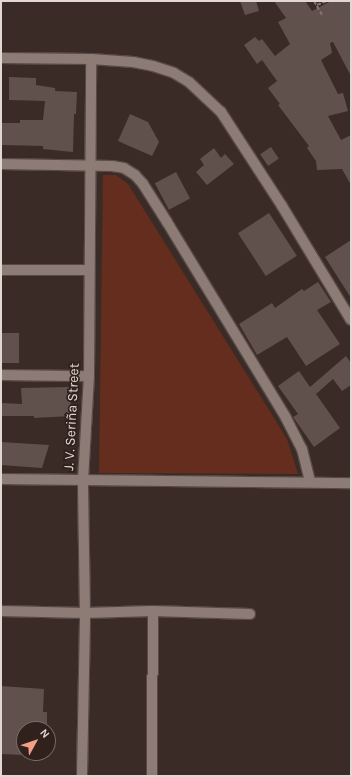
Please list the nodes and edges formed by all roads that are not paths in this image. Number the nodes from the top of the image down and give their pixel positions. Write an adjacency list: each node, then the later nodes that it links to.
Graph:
1 (1, 58): 2 (street)
2 (91, 59): 4 (street, J. V. Seriña Street); 7 (street)
3 (1, 164): 4 (street)
4 (89, 165): 6 (street, J. V. Seriña Street); 12 (street)
5 (1, 270): 6 (street)
6 (89, 270): 9 (street, J. V. Seriña Street)
7 (351, 320)
8 (1, 375): 9 (street)
9 (89, 376): 11 (street, J. V. Seriña Street)
10 (1, 479): 11 (street)
11 (84, 480): 12 (street); 16 (street, J. V. Seriña Street)
12 (310, 482): 13 (street)
13 (351, 483)
14 (1, 611): 16 (street)
15 (153, 611): 16 (street); 17 (street); 19 (street)
16 (85, 613): 18 (street, J. V. Seriña Street)
17 (250, 614)
18 (82, 776)
19 (152, 776)

